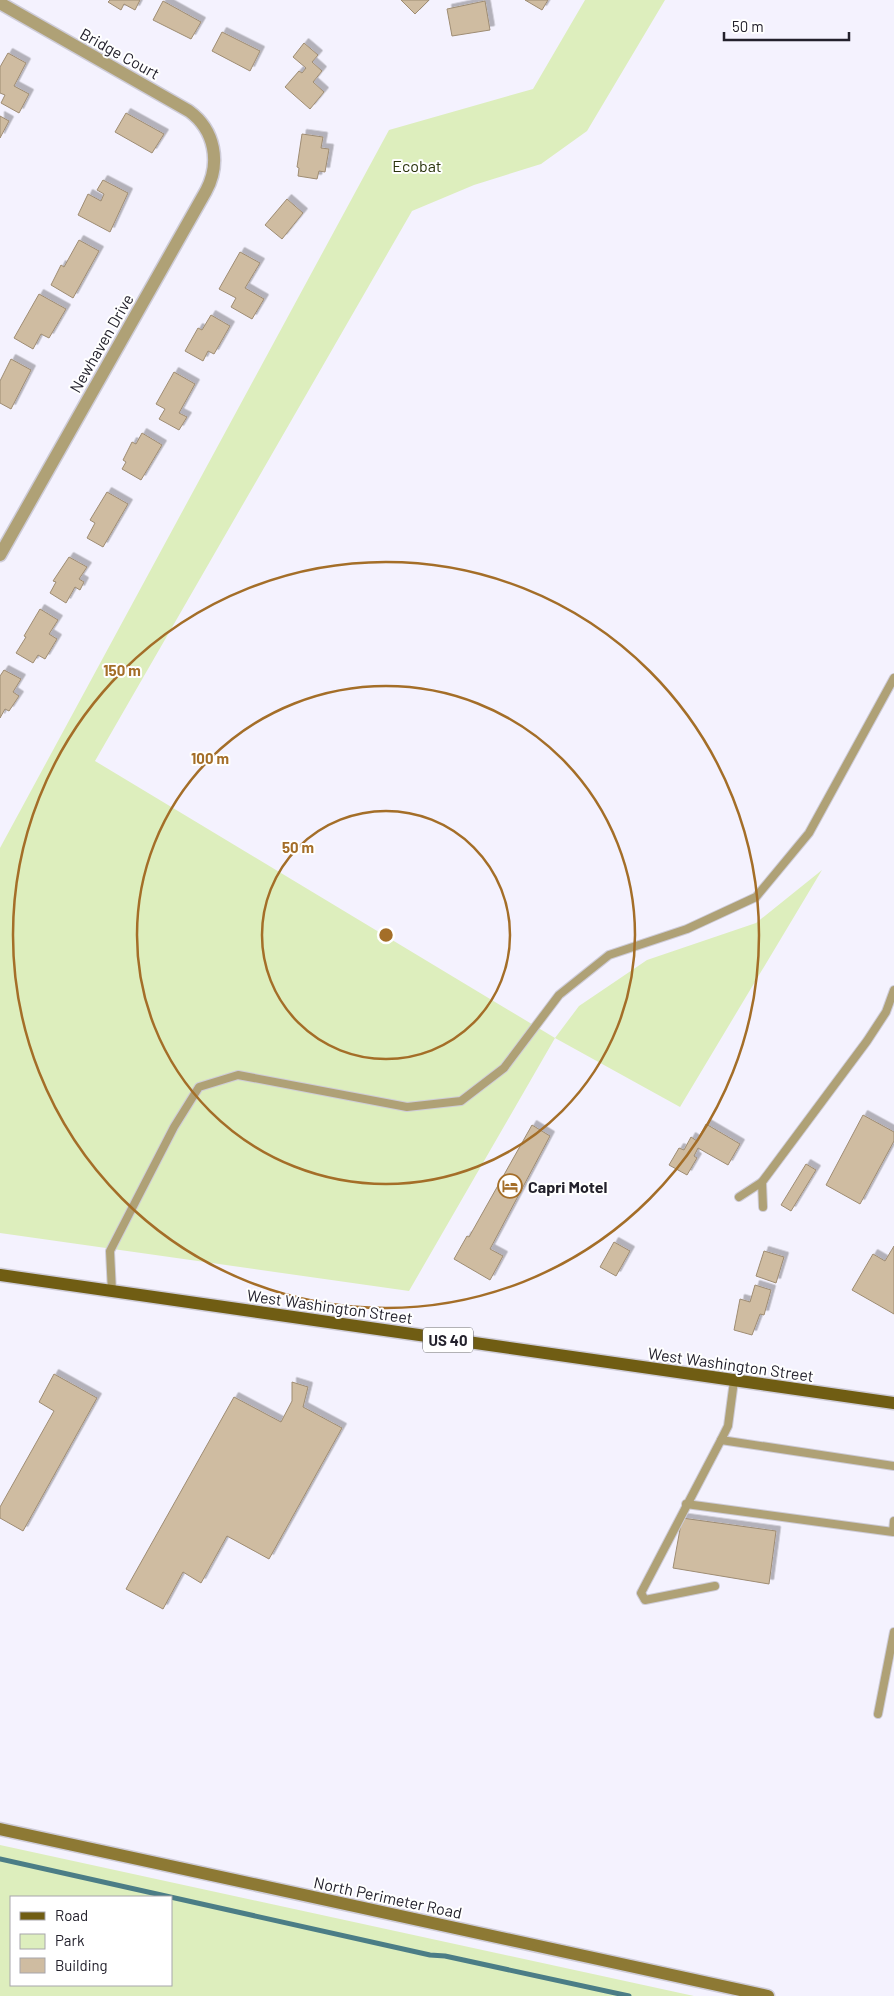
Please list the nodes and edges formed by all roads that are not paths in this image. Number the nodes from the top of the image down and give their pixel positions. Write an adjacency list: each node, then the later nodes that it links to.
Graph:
1 (0, 3): 2 (street, Bridge Court)
2 (212, 142): 3 (street, Newhaven Drive)
3 (0, 555)
4 (894, 678): 10 (lane)
5 (894, 990): 6 (lane)
6 (762, 1182): 7 (lane); 8 (lane)
7 (739, 1197)
8 (763, 1207)
9 (0, 1276): 10 (main road, West Washington Street / US 40)
10 (112, 1292): 11 (main road, West Washington Street / US 40)
11 (734, 1381): 12 (main road, West Washington Street / US 40); 13 (lane)
12 (894, 1403)
13 (720, 1440): 14 (lane); 15 (lane)
14 (894, 1466)
15 (686, 1504): 17 (lane); 18 (lane)
16 (894, 1521): 17 (lane)
17 (894, 1533)
18 (715, 1586)
19 (894, 1632): 20 (lane)
20 (878, 1714)
21 (0, 1829): 22 (street, North Perimeter Road)
22 (768, 1996)

